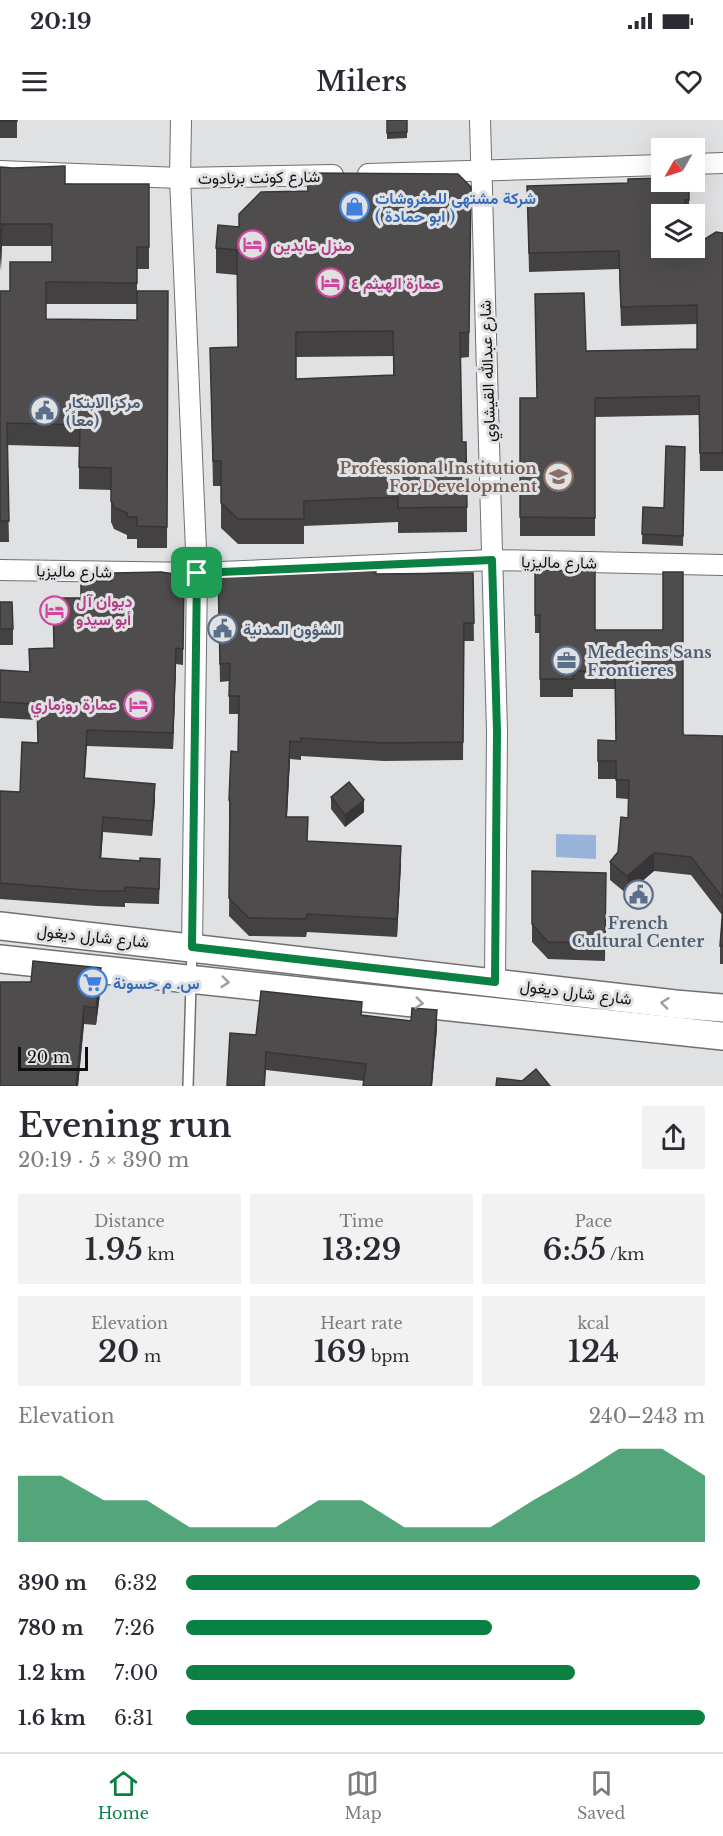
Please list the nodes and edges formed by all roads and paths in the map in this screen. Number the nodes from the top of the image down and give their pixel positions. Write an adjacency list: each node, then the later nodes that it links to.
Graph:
1 (180, 120): 8 (street)
2 (480, 120): 7 (street, شارع عبدالله القيشاوي)
3 (723, 163): 4 (street)
4 (705, 164)
5 (651, 165): 7 (street, شارع كونت برنادوت)
6 (0, 171): 8 (street, شارع كونت برنادوت)
7 (482, 171): 8 (street, شارع كونت برنادوت); 9 (street, شارع عبدالله القيشاوي)
8 (180, 178): 12 (street)
9 (492, 560): 10 (street, شارع ماليزيا); 12 (street, شارع ماليزيا); 17 (street, شارع عبدالله القيشاوي)
10 (723, 565)
11 (0, 570): 12 (street, شارع ماليزيا)
12 (197, 573): 14 (street)
13 (0, 926): 14 (main road, شارع شارل ديغول)
14 (192, 947): 16 (lane); 17 (main road, شارع شارل ديغول)
15 (0, 959): 16 (main road, شارع شارل ديغول)
16 (191, 979): 19 (main road, شارع شارل ديغول, one-way to 19); 20 (lane)
17 (495, 982): 18 (main road, شارع شارل ديغول, one-way to 17)
18 (723, 1008)
19 (723, 1036)
20 (188, 1086)

